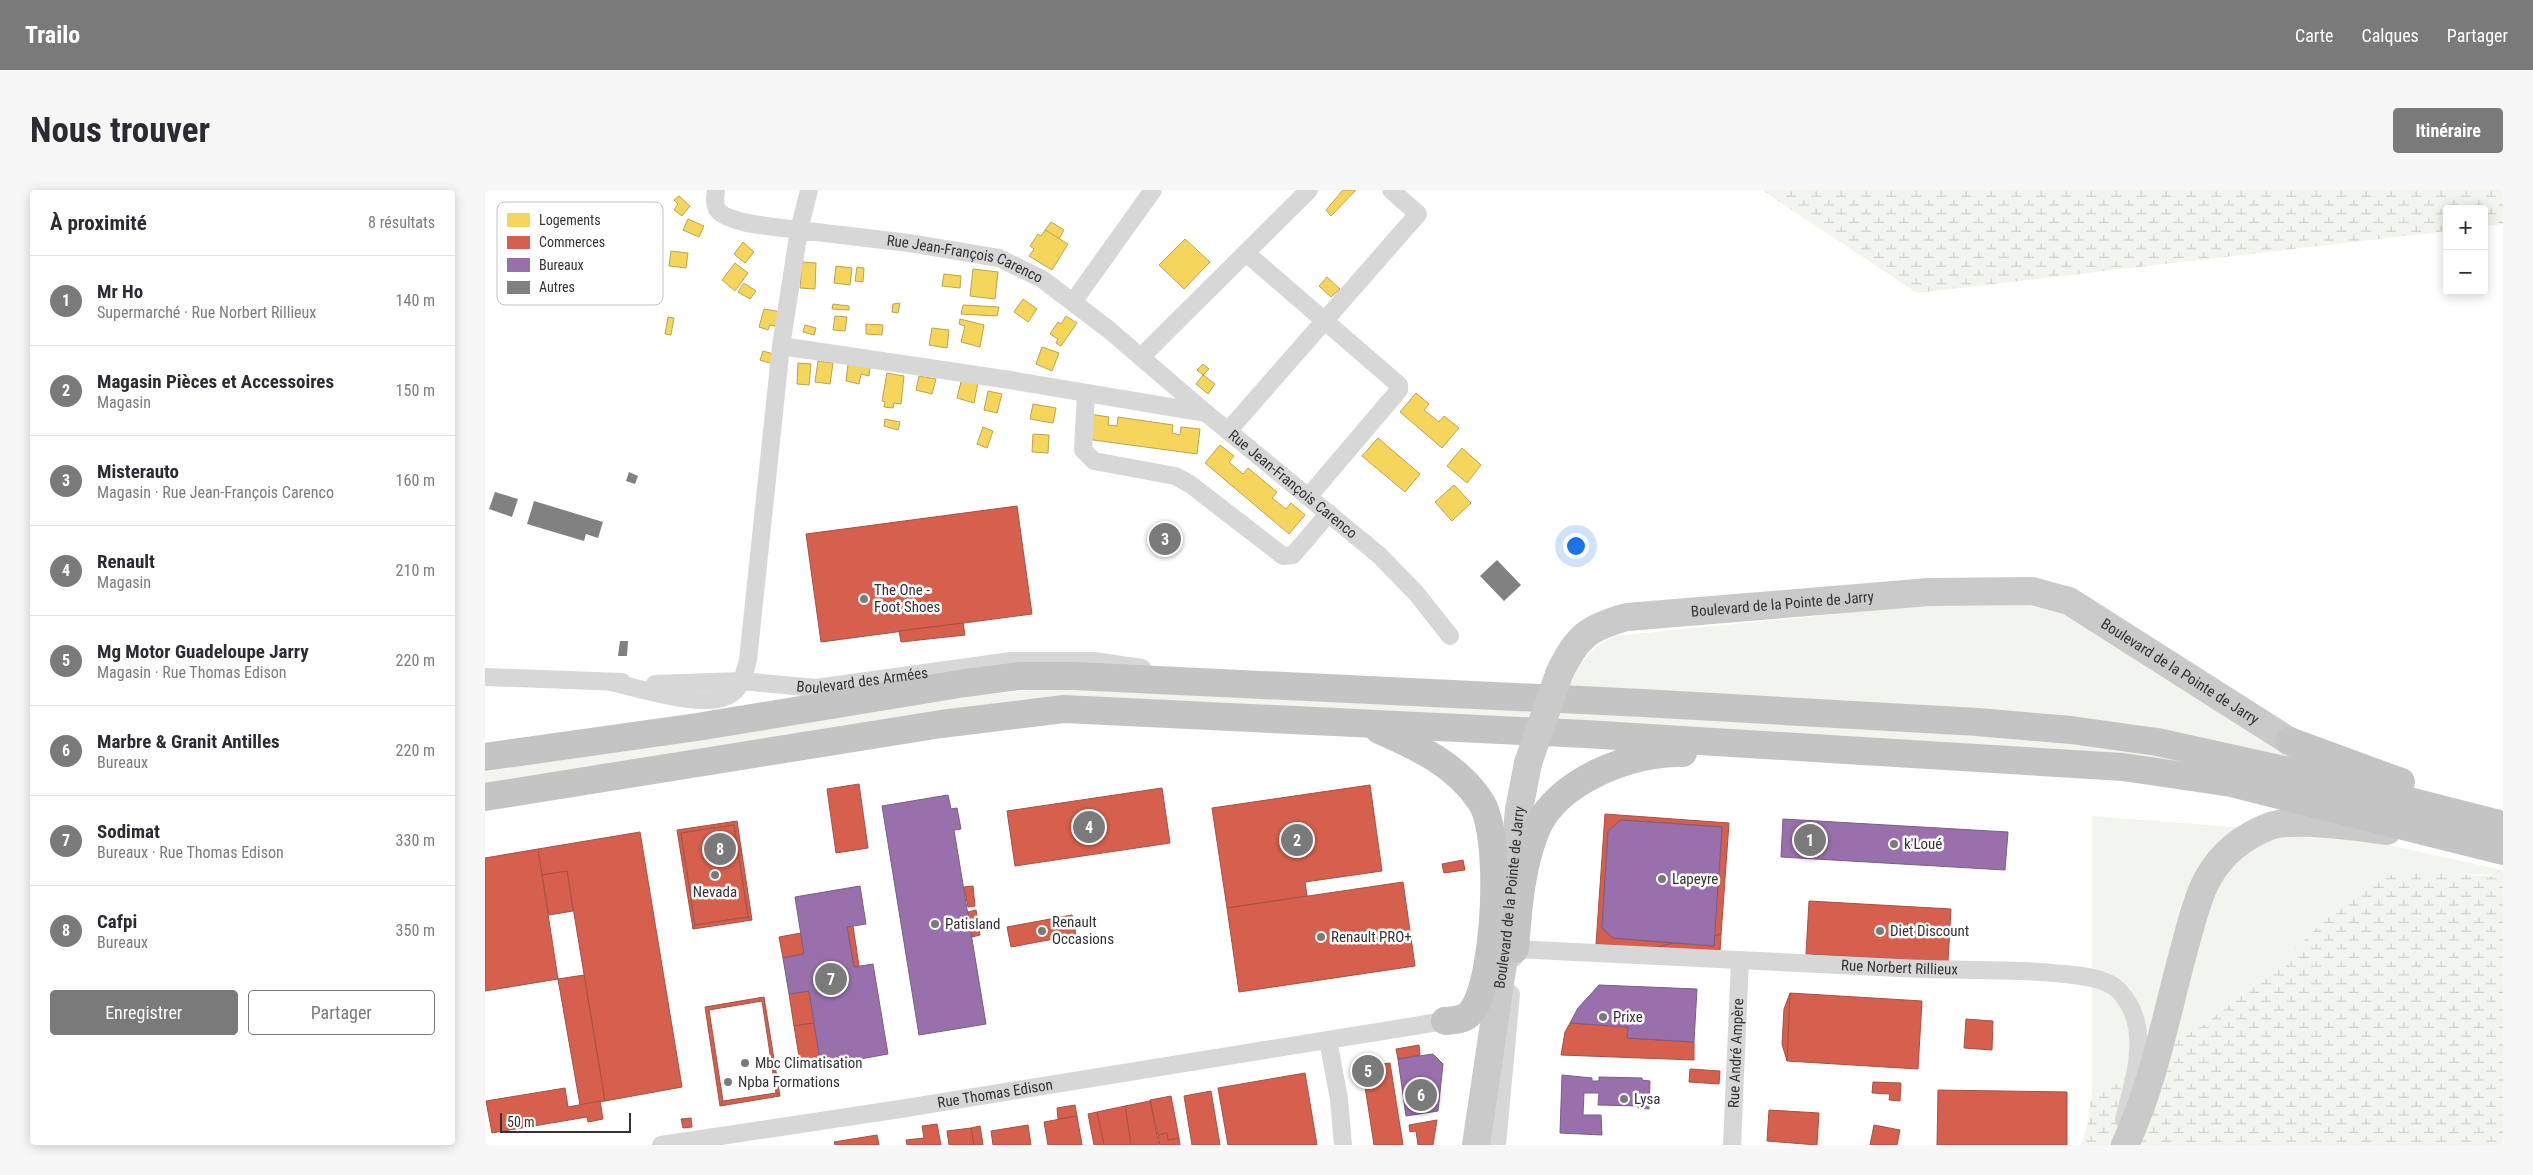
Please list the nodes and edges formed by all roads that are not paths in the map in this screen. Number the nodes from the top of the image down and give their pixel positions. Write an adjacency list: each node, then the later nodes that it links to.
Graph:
1 (716, 190): 6 (street, Rue Jean-François Carenco)
2 (809, 190): 6 (street)
3 (1153, 190): 8 (street)
4 (1309, 190): 7 (street)
5 (1391, 190): 9 (street)
6 (799, 230): 8 (street, Rue Jean-François Carenco); 10 (street)
7 (1246, 253): 9 (street); 11 (street)
8 (1073, 302): 11 (street, Rue Jean-François Carenco)
9 (1326, 321): 14 (street); 15 (street)
10 (781, 346): 12 (street); 19 (street)
11 (1141, 358): 13 (street, Rue Jean-François Carenco)
12 (1086, 393): 13 (street); 16 (street)
13 (1206, 413): 14 (street, Rue Jean-François Carenco)
14 (1228, 431): 15 (street, Rue Jean-François Carenco)
15 (1309, 496): 16 (street, Rue Jean-François Carenco)
16 (1329, 513): 17 (street, Rue Jean-François Carenco)
17 (1450, 636)
18 (485, 677): 19 (street, Boulevard des Armées)
19 (741, 682): 20 (street, Boulevard des Armées)
20 (1236, 682): 24 (highway); 26 (highway)
21 (1364, 724): 23 (highway); 25 (highway); 33 (highway)
22 (2289, 741): 26 (main road, Boulevard de la Pointe de Jarry); 27 (highway); 37 (main road, Boulevard de la Pointe de Jarry, bridge)
23 (1911, 752): 29 (highway); 31 (highway)
24 (485, 757)
25 (485, 797)
26 (2454, 814): 28 (highway)
27 (2503, 814)
28 (2503, 825)
29 (2469, 842): 30 (highway); 41 (main road)
30 (2503, 850)
31 (1515, 949): 32 (street, Rue Norbert Rillieux); 38 (street, Boulevard de la Pointe de Jarry)
32 (1741, 960): 39 (street, Rue André Ampère); 40 (street, Rue Norbert Rillieux)
33 (1445, 1021): 34 (street, Rue Thomas Edison)
34 (1328, 1040): 35 (street, Rue Thomas Edison); 36 (street)
35 (661, 1145)
36 (1343, 1145)
37 (1476, 1145)
38 (1497, 1145)
39 (1733, 1145)
40 (2118, 1145)
41 (2125, 1145)

